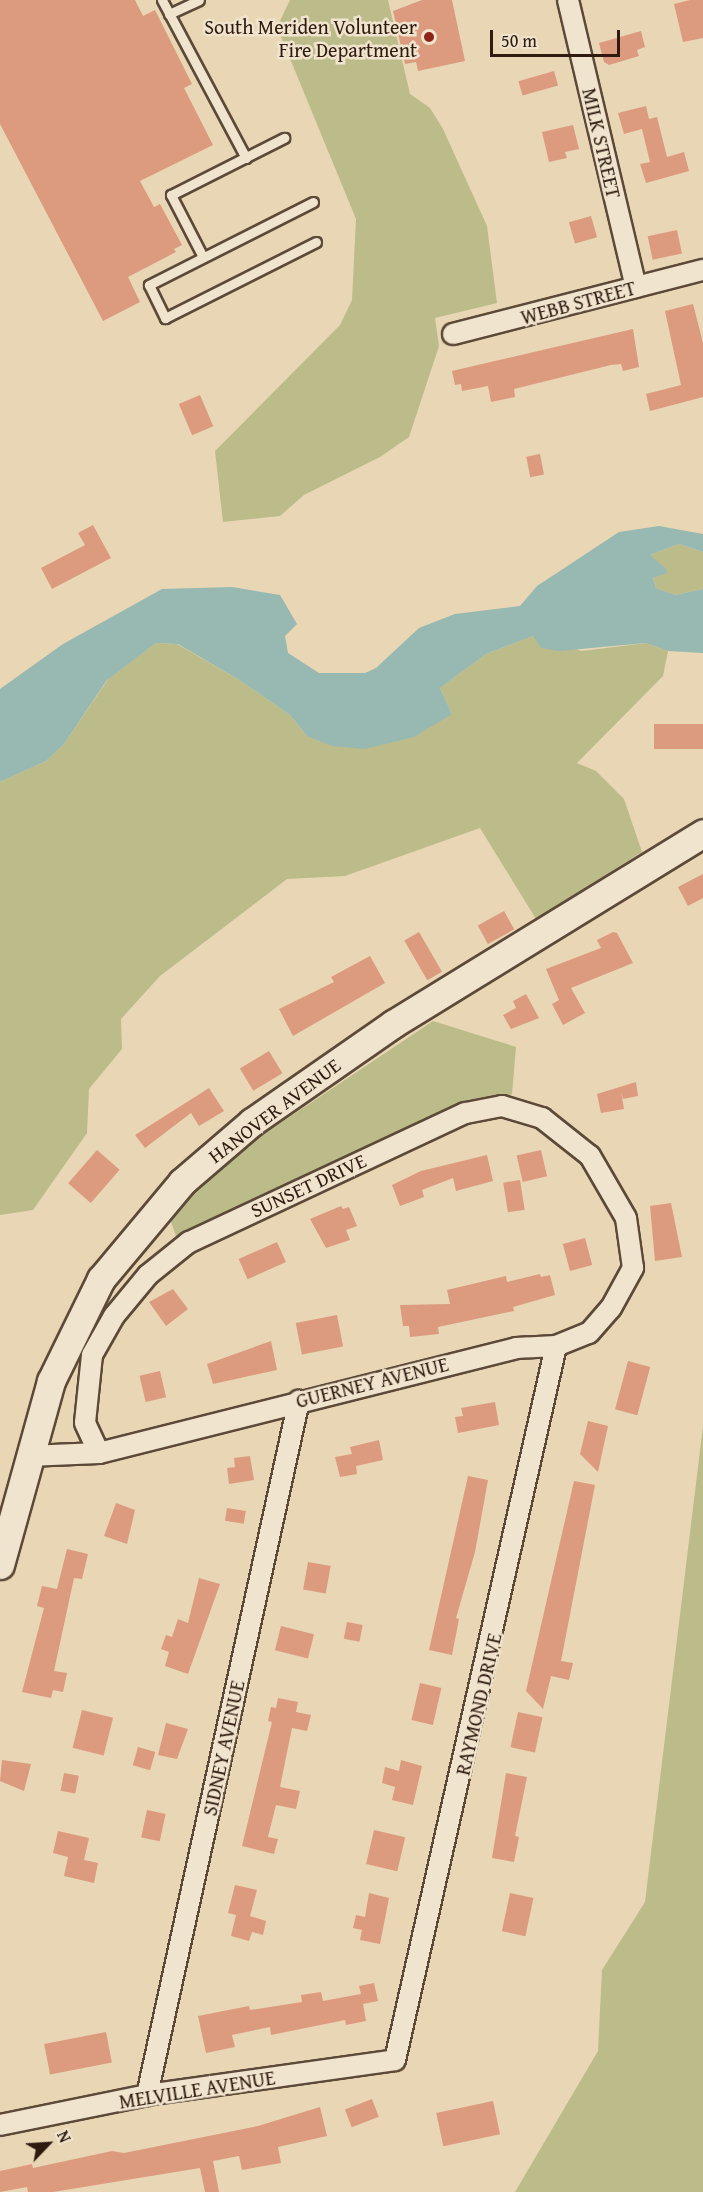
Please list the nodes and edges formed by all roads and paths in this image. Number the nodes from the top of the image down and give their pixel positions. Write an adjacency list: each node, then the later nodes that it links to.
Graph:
1 (162, 0): 4 (lane)
2 (199, 0): 4 (lane)
3 (568, 0): 11 (street, MILK STREET)
4 (169, 14): 6 (lane)
5 (284, 138): 6 (lane)
6 (246, 158): 9 (lane)
7 (313, 202): 9 (lane)
8 (315, 242): 9 (lane)
9 (203, 257)
10 (703, 270): 11 (street, WEBB STREET)
11 (636, 287): 12 (street, WEBB STREET)
12 (453, 334)
13 (703, 833): 18 (main road, HANOVER AVENUE)
14 (626, 1218): 15 (street, GUERNEY AVENUE); 17 (street, SUNSET DRIVE)
15 (556, 1346): 16 (street, GUERNEY AVENUE); 20 (street, RAYMOND DRIVE)
16 (299, 1400): 17 (street, GUERNEY AVENUE); 21 (street, SIDNEY AVENUE)
17 (99, 1453): 18 (street, GUERNEY AVENUE)
18 (28, 1456): 19 (main road, HANOVER AVENUE)
19 (0, 1564)
20 (395, 2061): 21 (street, MELVILLE AVENUE)
21 (147, 2095): 22 (street, MELVILLE AVENUE)
22 (0, 2125)

